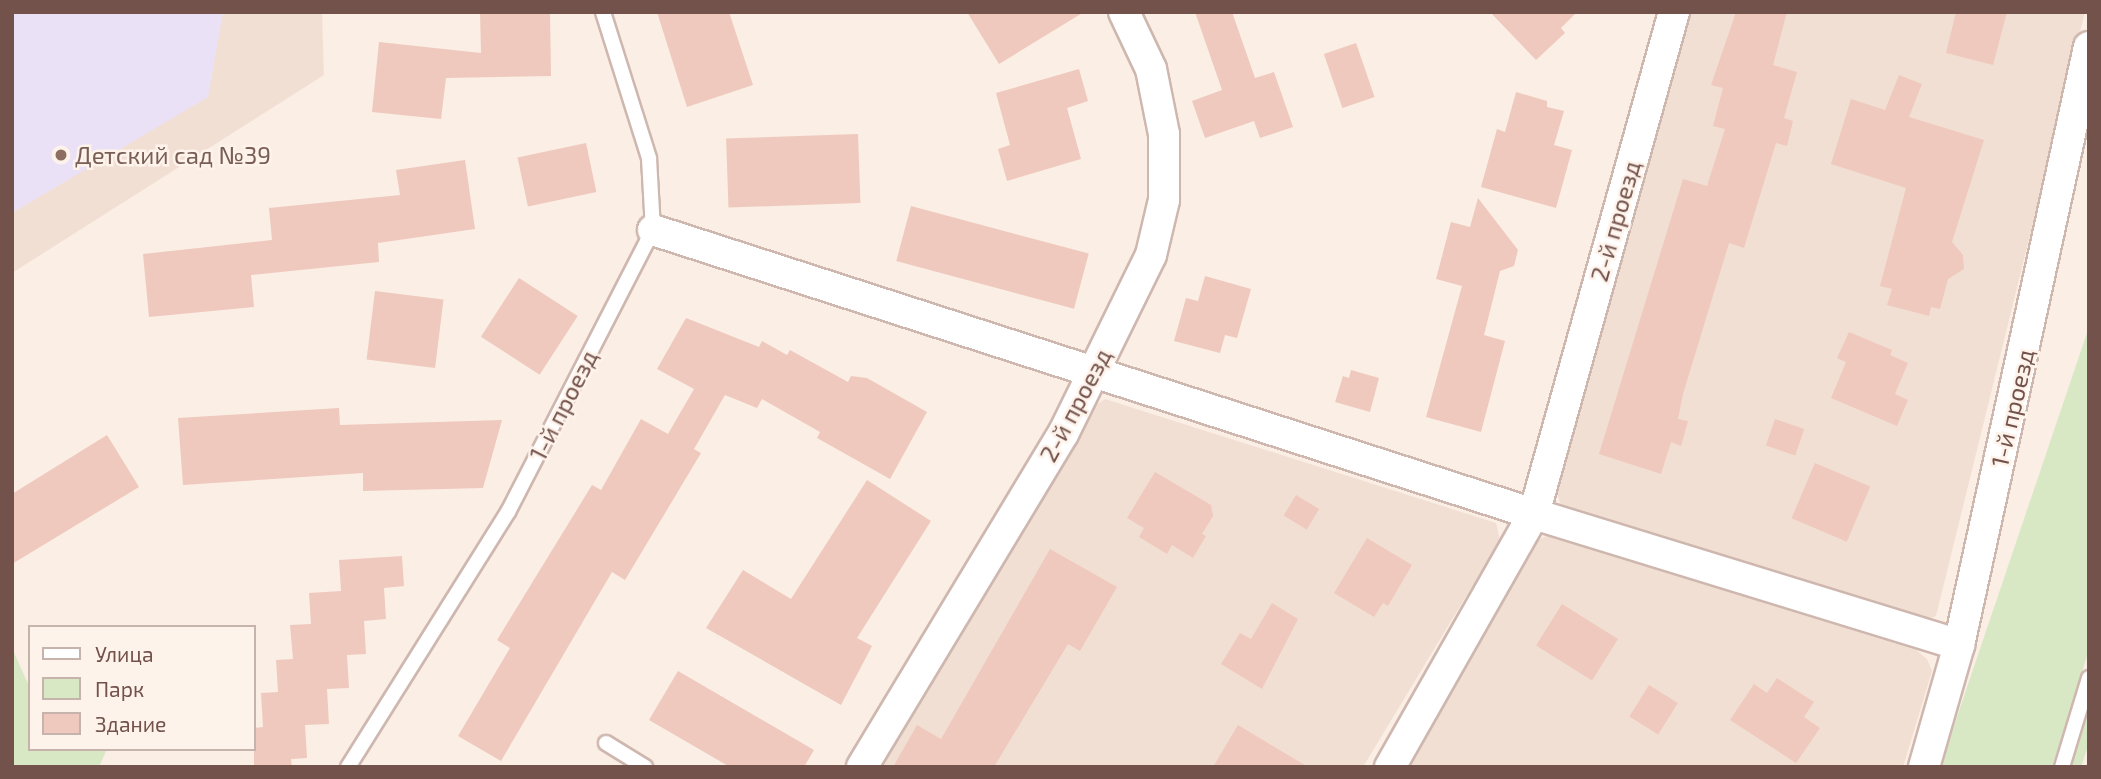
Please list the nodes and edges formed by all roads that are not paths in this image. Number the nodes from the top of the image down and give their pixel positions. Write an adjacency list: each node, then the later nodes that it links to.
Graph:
1 (603, 12): 5 (lane)
2 (1124, 12): 6 (street, 2-й проезд)
3 (1664, 19): 7 (street, 2-й проезд)
4 (2089, 47): 8 (street, 1-й проезд)
5 (653, 230): 6 (street); 11 (lane, 1-й проезд)
6 (1093, 373): 7 (street); 13 (street, 2-й проезд)
7 (1534, 514): 8 (street); 14 (street, 2-й проезд)
8 (1959, 645): 15 (street, 1-й проезд)
9 (2089, 678): 16 (lane)
10 (606, 743): 12 (lane)
11 (348, 767)
12 (645, 767)
13 (862, 767)
14 (1390, 767)
15 (1924, 767)
16 (2062, 767)

